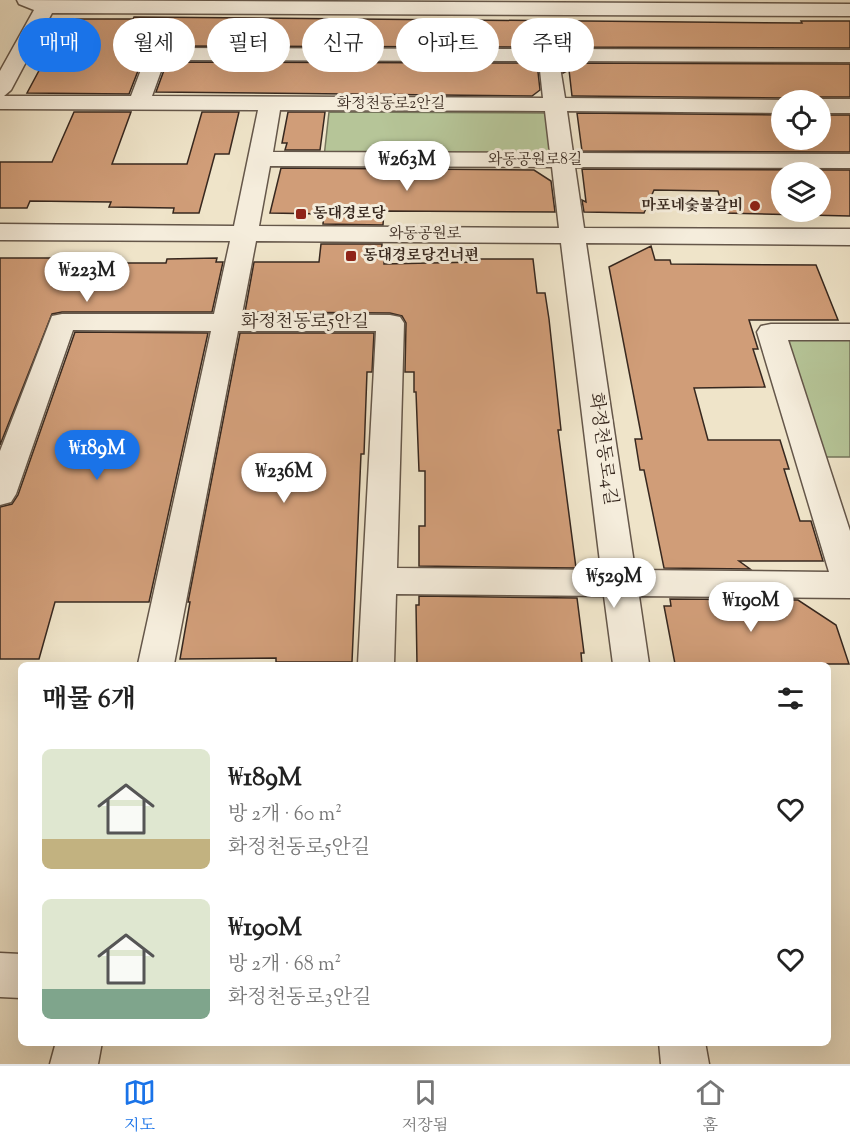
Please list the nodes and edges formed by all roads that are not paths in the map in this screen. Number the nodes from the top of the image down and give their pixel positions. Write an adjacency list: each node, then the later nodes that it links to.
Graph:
1 (36, 4): 2 (street); 14 (street)
2 (131, 4): 4 (street)
3 (541, 4): 4 (street); 7 (street)
4 (375, 8): 6 (street)
5 (850, 10): 7 (street)
6 (374, 18)
7 (715, 33): 8 (street); 12 (street)
8 (594, 49)
9 (302, 55): 16 (street)
10 (384, 55): 11 (street)
11 (511, 55)
12 (850, 56)
13 (550, 72): 18 (street, 화정천동로4길)
14 (3, 78)
15 (0, 102): 16 (street, 화정천동로2안길)
16 (139, 103): 17 (street, 화정천동로2안길)
17 (270, 104): 18 (street, 화정천동로2안길); 22 (street)
18 (555, 105): 19 (street, 화정천동로2안길); 23 (street, 화정천동로4길)
19 (771, 106)
20 (831, 106): 21 (street)
21 (850, 106)
22 (260, 159): 23 (street, 와동공원로8길); 26 (street)
23 (562, 160): 24 (street, 와동공원로8길); 27 (street, 화정천동로4길)
24 (850, 161)
25 (0, 232): 26 (street, 와동공원로)
26 (245, 234): 27 (street, 와동공원로); 29 (street)
27 (572, 234): 28 (street, 와동공원로); 33 (street, 화정천동로4길)
28 (850, 237)
29 (226, 323): 31 (street, 화정천동로5안길); 32 (street, 화정천동로5안길); 35 (street)
30 (850, 332): 34 (street)
31 (0, 494)
32 (379, 580): 33 (street); 36 (street, 화정천동로5안길)
33 (620, 583): 34 (street); 37 (street, 화정천동로4길)
34 (850, 584)
35 (156, 662)
36 (376, 662)
37 (631, 662)
38 (0, 975): 39 (street)
39 (18, 976)
40 (78, 1046): 42 (street)
41 (683, 1046): 43 (street)
42 (74, 1064)
43 (685, 1064)

